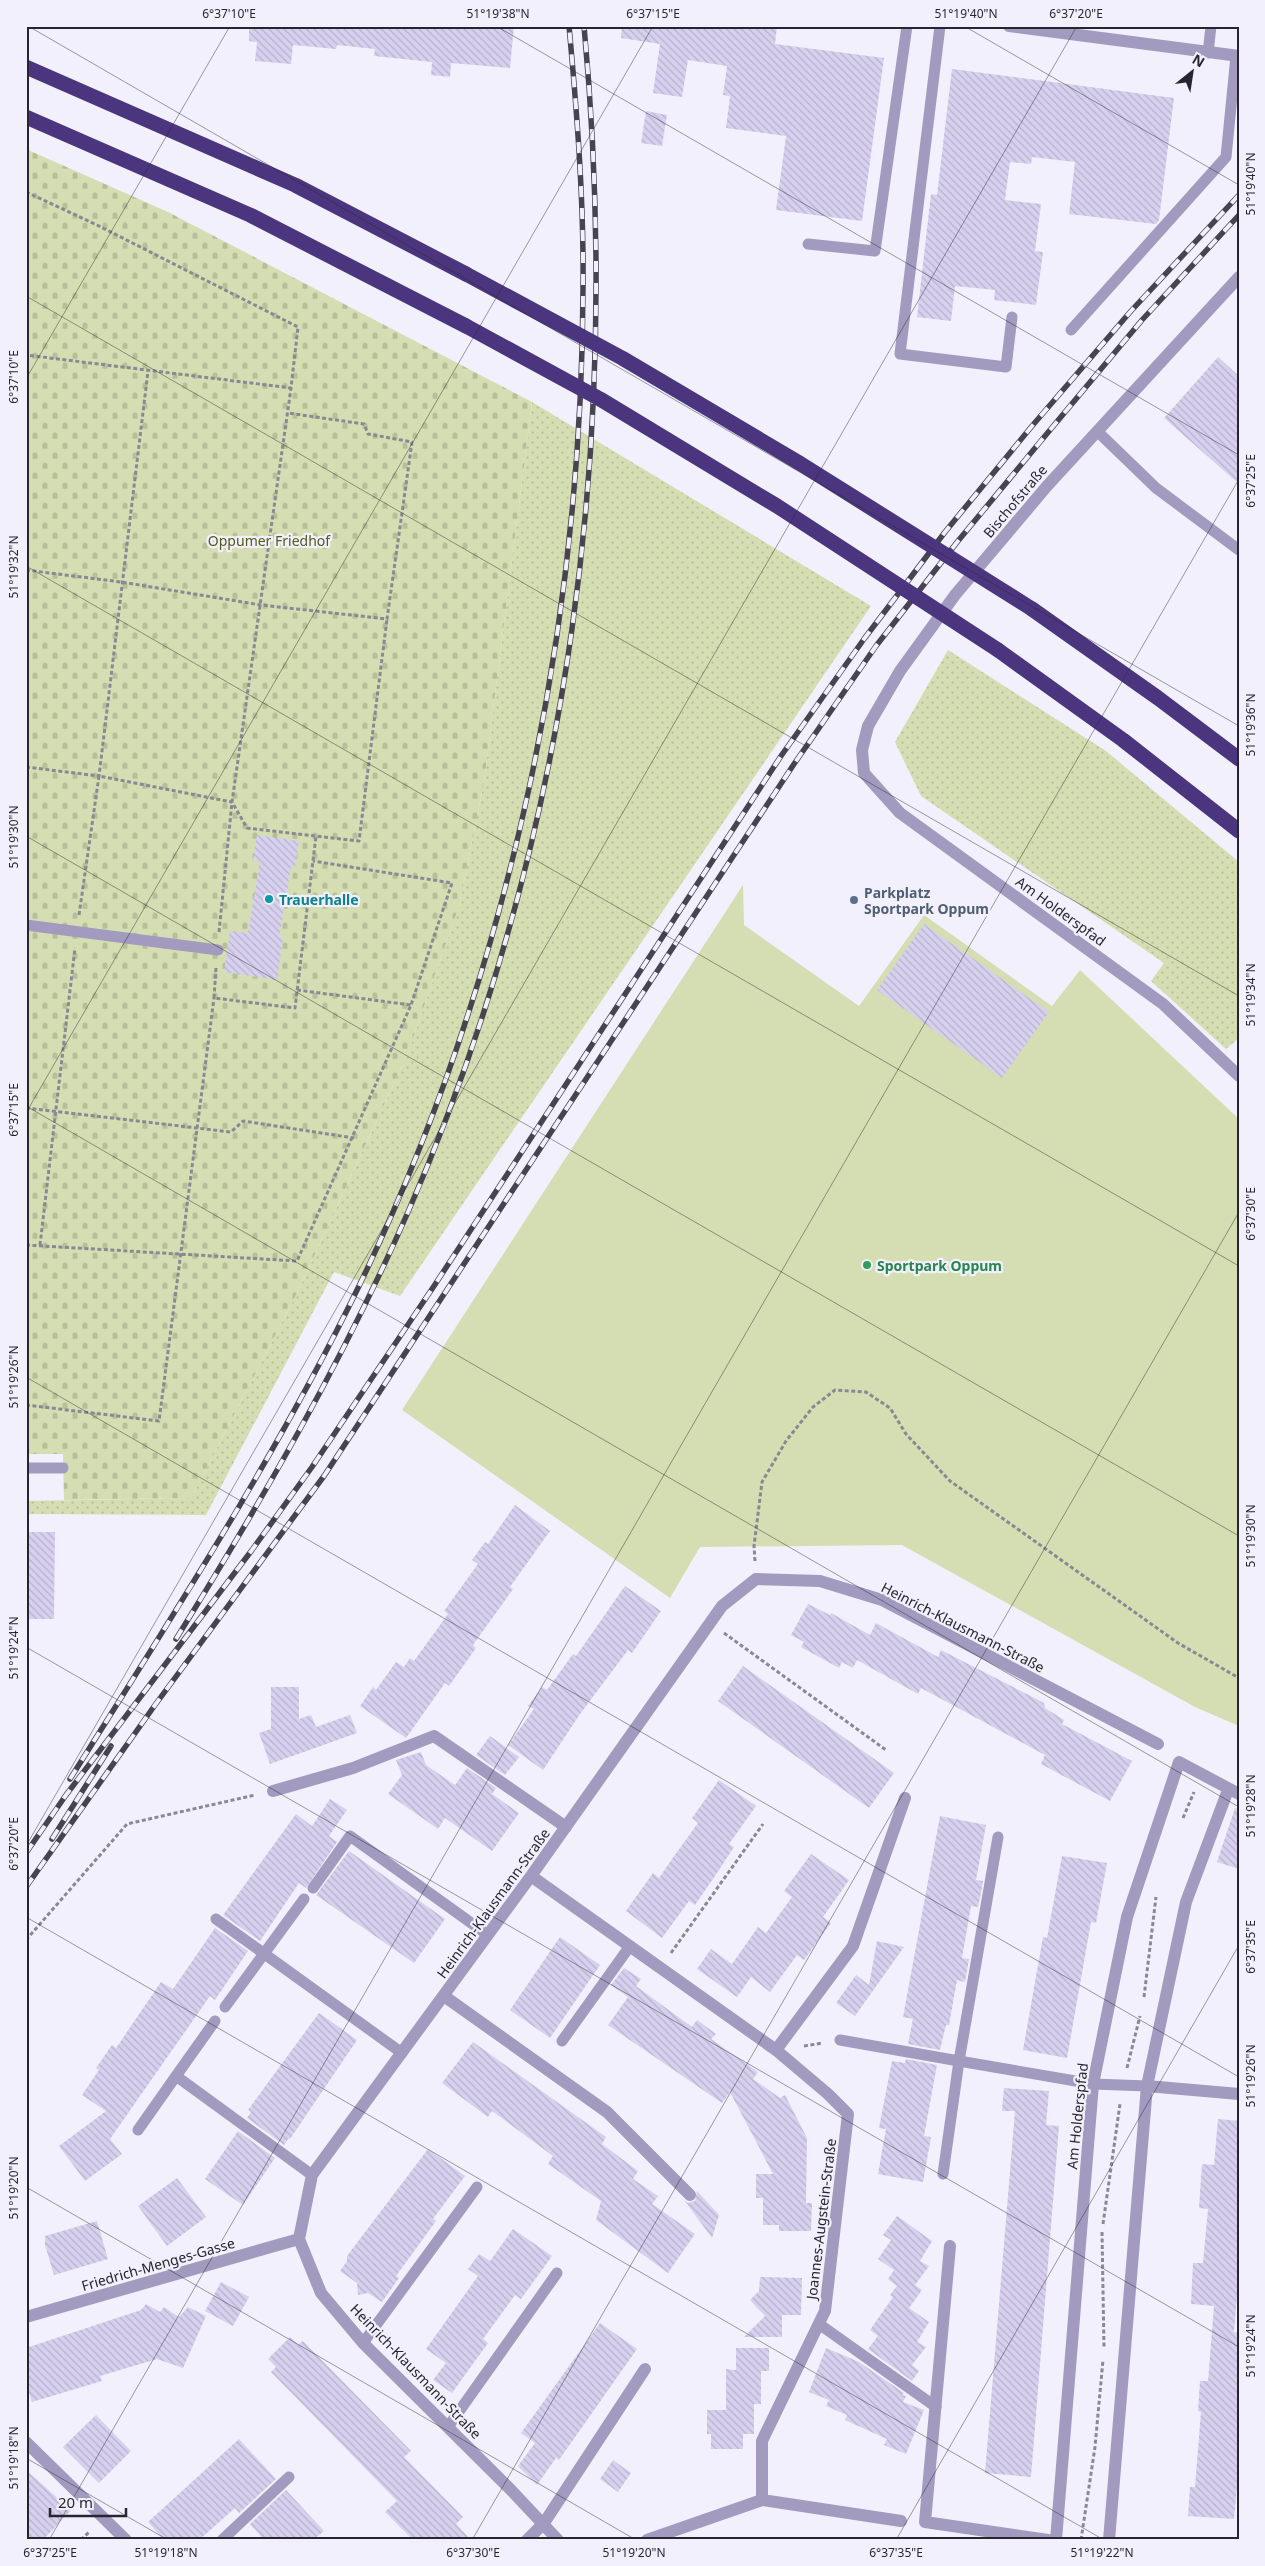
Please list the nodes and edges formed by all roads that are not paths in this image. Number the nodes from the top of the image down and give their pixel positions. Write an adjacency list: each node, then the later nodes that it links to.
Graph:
1 (907, 26): 9 (lane)
2 (940, 26): 11 (lane)
3 (1009, 26): 5 (street)
4 (1211, 26): 5 (lane)
5 (1208, 52): 6 (street)
6 (1238, 56): 12 (lane)
7 (26, 66): 15 (highway, bridge)
8 (26, 117): 17 (highway, bridge)
9 (808, 244)
10 (1239, 277): 13 (street, Bischofstraße)
11 (1012, 317)
12 (1071, 330)
13 (1097, 431): 14 (lane); 16 (street, Bischofstraße)
14 (1239, 550)
15 (1239, 759)
16 (864, 773): 20 (street, Am Holderspfad)
17 (1239, 831)
18 (26, 925): 19 (lane)
19 (218, 950)
20 (1239, 1076)
21 (26, 1468): 22 (lane)
22 (63, 1468)
23 (1158, 1744): 27 (street, Heinrich-Klausmann-Straße)
24 (273, 1791): 27 (street, Heinrich-Klausmann-Straße)
25 (1233, 1792): 45 (street, Am Holderspfad); 46 (street, Am Holderspfad)
26 (905, 1798): 41 (street)
27 (566, 1827): 29 (street, Heinrich-Klausmann-Straße)
28 (998, 1837): 43 (lane)
29 (531, 1876): 33 (street, Heinrich-Klausmann-Straße); 34 (street, Joannes-Augstein-Straße)
30 (313, 1888): 33 (lane)
31 (304, 1899): 35 (lane)
32 (216, 1919): 35 (lane)
33 (488, 1935): 36 (street, Heinrich-Klausmann-Straße)
34 (630, 1946): 40 (lane); 41 (street, Joannes-Augstein-Straße)
35 (263, 1953): 37 (lane); 42 (lane)
36 (444, 1996): 42 (street, Heinrich-Klausmann-Straße); 52 (street, Heinrich-Klausmann-Straße)
37 (225, 2007)
38 (216, 2021): 44 (lane)
39 (840, 2040): 43 (lane)
40 (562, 2041)
41 (776, 2050): 57 (street, Joannes-Augstein-Straße)
42 (402, 2053): 50 (street, Heinrich-Klausmann-Straße)
43 (959, 2061): 45 (lane); 49 (lane)
44 (176, 2076): 48 (lane); 50 (lane)
45 (1093, 2084): 46 (lane); 73 (street, Am Holderspfad)
46 (1147, 2086): 47 (street); 74 (street, Am Holderspfad)
47 (1239, 2094)
48 (138, 2130)
49 (943, 2174)
50 (312, 2175): 53 (street, Heinrich-Klausmann-Straße)
51 (477, 2187): 58 (lane)
52 (690, 2195)
53 (299, 2239): 56 (street, Friedrich-Menges-Gasse); 58 (street, Heinrich-Klausmann-Straße)
54 (950, 2246): 60 (street)
55 (557, 2273): 61 (lane)
56 (26, 2317)
57 (819, 2324): 60 (lane); 64 (street, Joannes-Augstein-Straße)
58 (363, 2343): 61 (street, Heinrich-Klausmann-Straße)
59 (645, 2369): 66 (street)
60 (936, 2406): 72 (street)
61 (448, 2427): 66 (street, Heinrich-Klausmann-Straße)
62 (26, 2442): 67 (street)
63 (289, 2477): 68 (lane)
64 (762, 2500): 65 (street); 71 (street)
65 (901, 2521)
66 (544, 2523): 69 (street); 70 (street, Heinrich-Klausmann-Straße)
67 (126, 2540)
68 (222, 2540)
69 (528, 2540)
70 (558, 2540)
71 (647, 2540)
72 (1048, 2540)
73 (1056, 2540)
74 (1109, 2540)

